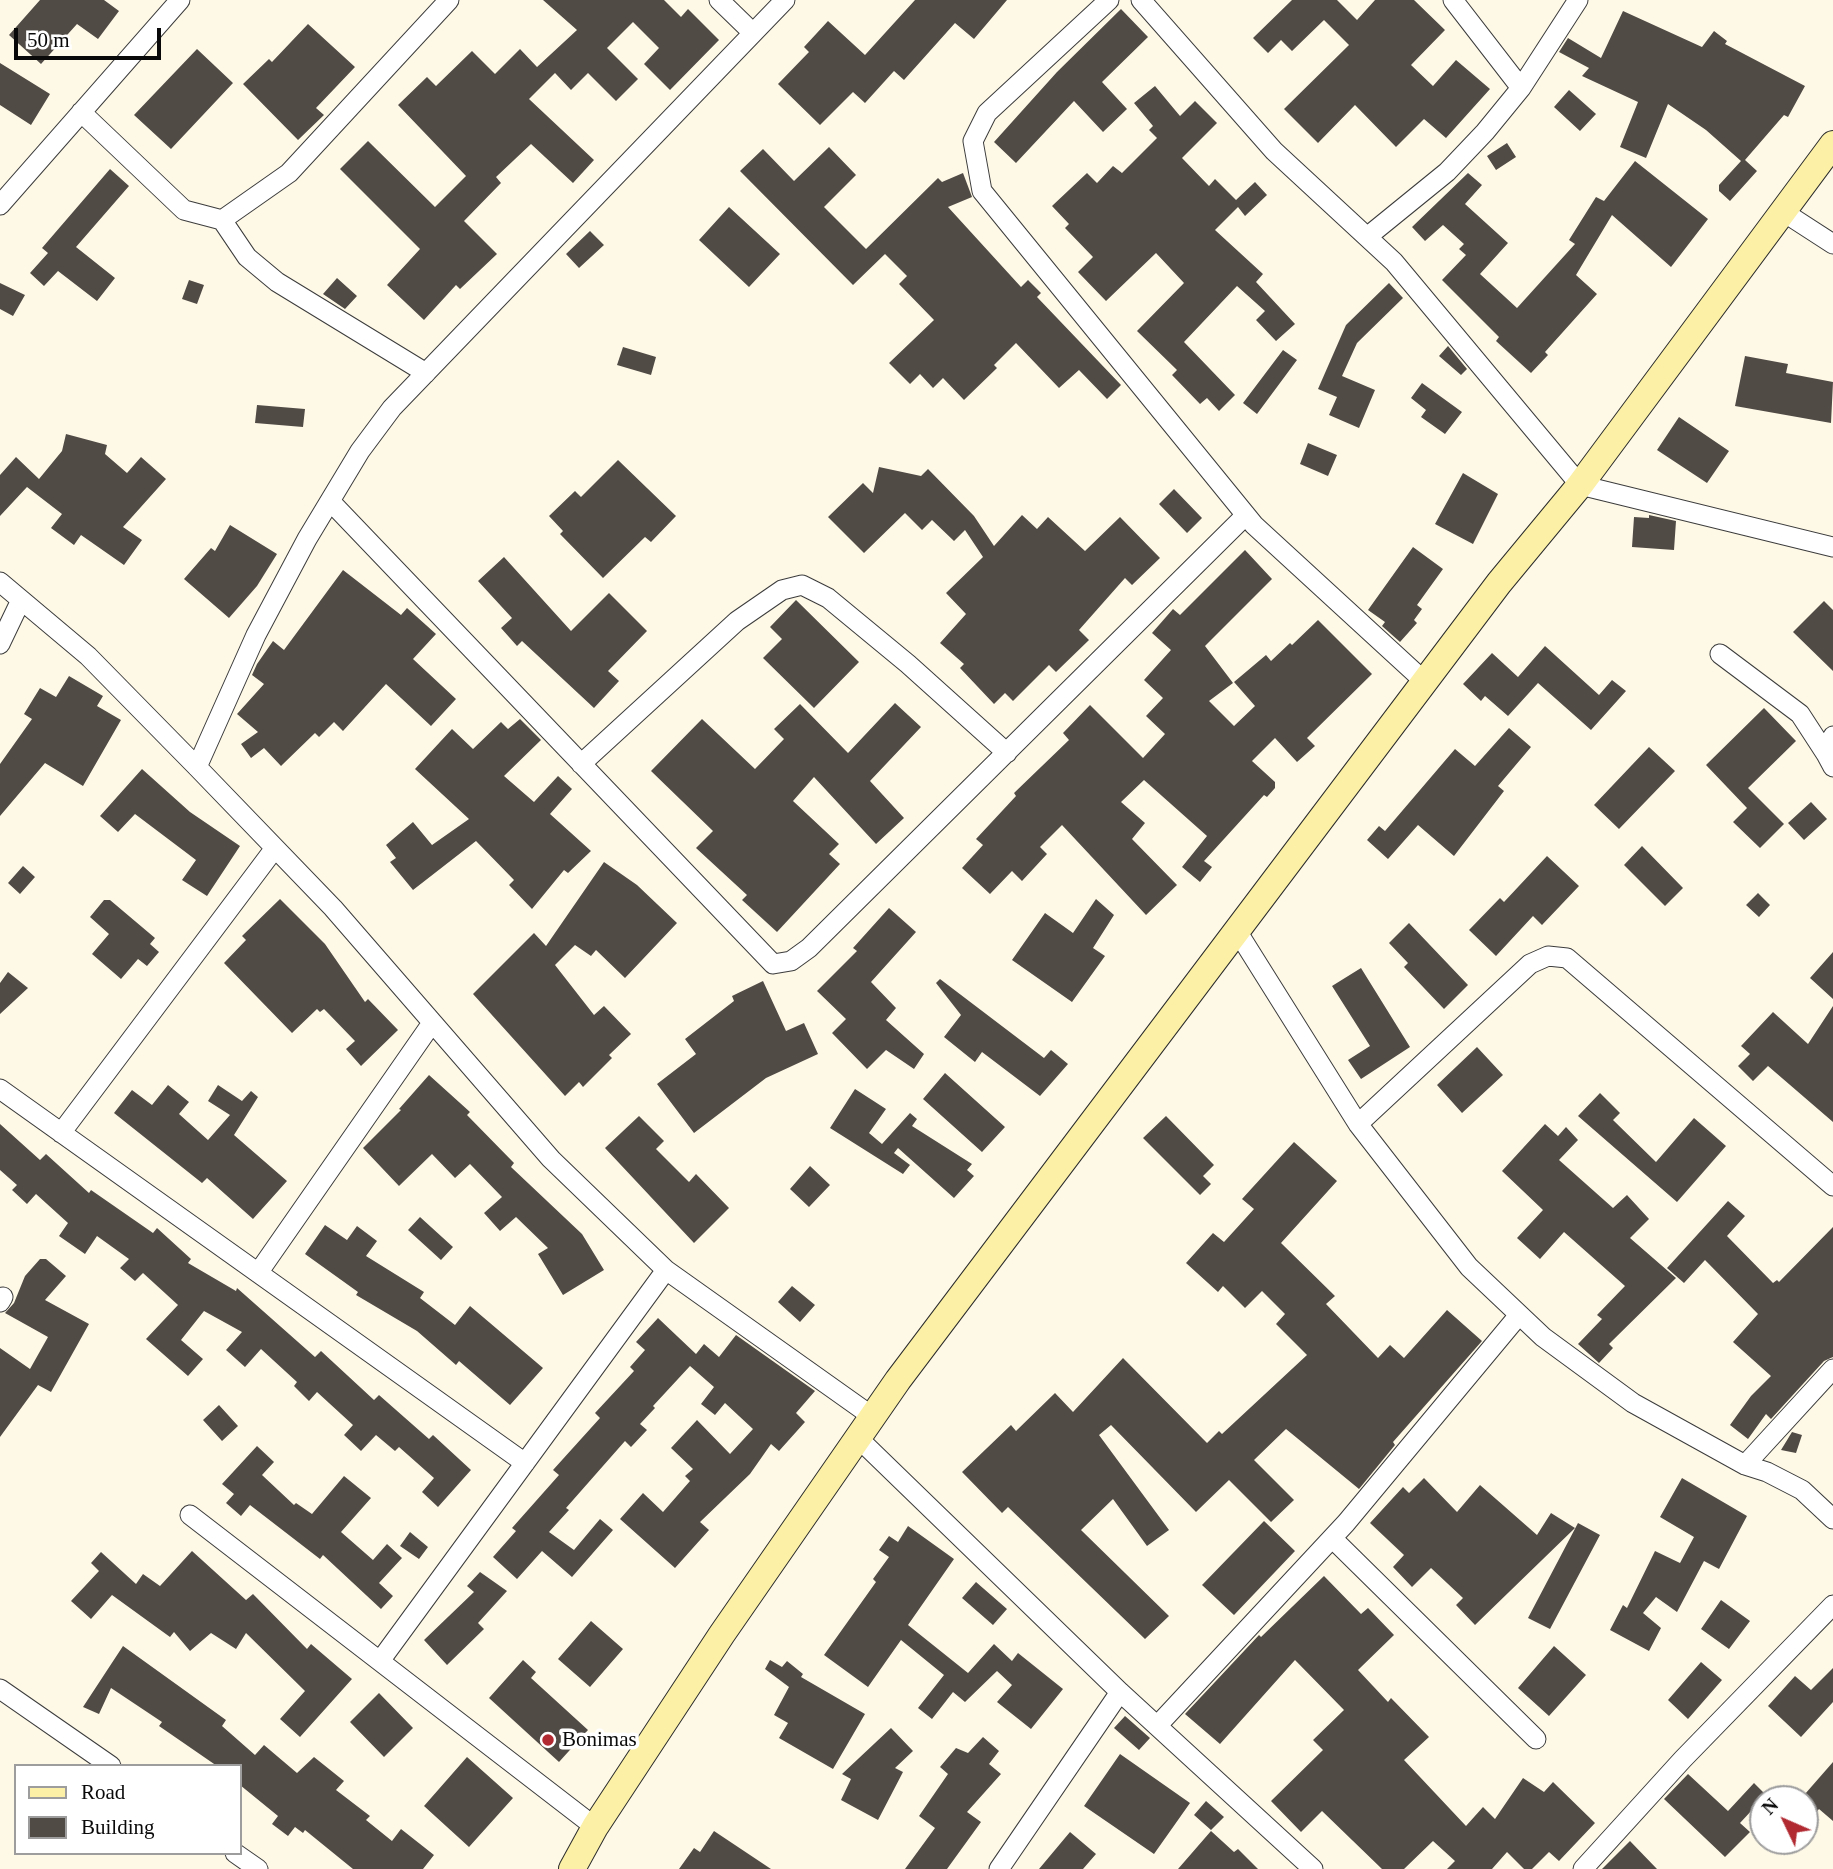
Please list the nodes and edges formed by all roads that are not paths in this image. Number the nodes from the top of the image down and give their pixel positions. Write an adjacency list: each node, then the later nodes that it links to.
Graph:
1 (180, 0): 11 (street)
2 (449, 0): 15 (street)
3 (719, 0): 9 (street)
4 (785, 0): 9 (street)
5 (1110, 0): 21 (street)
6 (1141, 0): 16 (street)
7 (1453, 0): 10 (street)
8 (1578, 0): 10 (street)
9 (753, 33): 18 (street)
10 (1521, 88): 16 (street)
11 (81, 112): 13 (street); 15 (street)
12 (1833, 144): 14 (main road)
13 (0, 205)
14 (1782, 211): 17 (street); 19 (main road)
15 (222, 220): 18 (street)
16 (1367, 237): 19 (street)
17 (1833, 244)
18 (426, 373): 20 (street)
19 (1580, 485): 22 (street); 27 (main road)
20 (330, 501): 30 (street); 31 (street)
21 (1246, 515): 27 (street); 29 (street)
22 (1833, 547)
23 (0, 582): 24 (street)
24 (21, 600): 25 (street); 31 (street)
25 (0, 644)
26 (1720, 654): 28 (street)
27 (1425, 682): 33 (main road)
28 (1831, 752)
29 (1007, 753): 30 (street); 30 (street)
30 (581, 764)
31 (197, 767): 32 (street)
32 (275, 848): 34 (street); 37 (street)
33 (1237, 931): 36 (street); 43 (main road)
34 (432, 1023): 39 (street); 40 (street)
35 (0, 1089): 37 (street)
36 (1358, 1124): 38 (street); 41 (street)
37 (61, 1133): 40 (street)
38 (1833, 1186)
39 (666, 1270): 43 (street); 45 (street)
40 (258, 1273): 45 (street)
41 (1519, 1315): 46 (street); 49 (street)
42 (1833, 1369): 46 (street)
43 (873, 1417): 44 (main road)
44 (858, 1438): 53 (street); 57 (main road)
45 (525, 1463): 51 (street)
46 (1745, 1465): 48 (street)
47 (190, 1515): 51 (street)
48 (1833, 1519)
49 (1332, 1538): 54 (street); 55 (street)
50 (1833, 1605): 63 (street)
51 (380, 1661): 57 (street)
52 (0, 1689): 56 (street)
53 (1120, 1692): 54 (street); 61 (street)
54 (1157, 1726): 62 (street)
55 (1536, 1739)
56 (108, 1764)
57 (595, 1827): 60 (main road)
58 (238, 1855): 59 (street)
59 (258, 1869)
60 (572, 1869)
61 (999, 1869)
62 (1313, 1869)
63 (1583, 1869)

